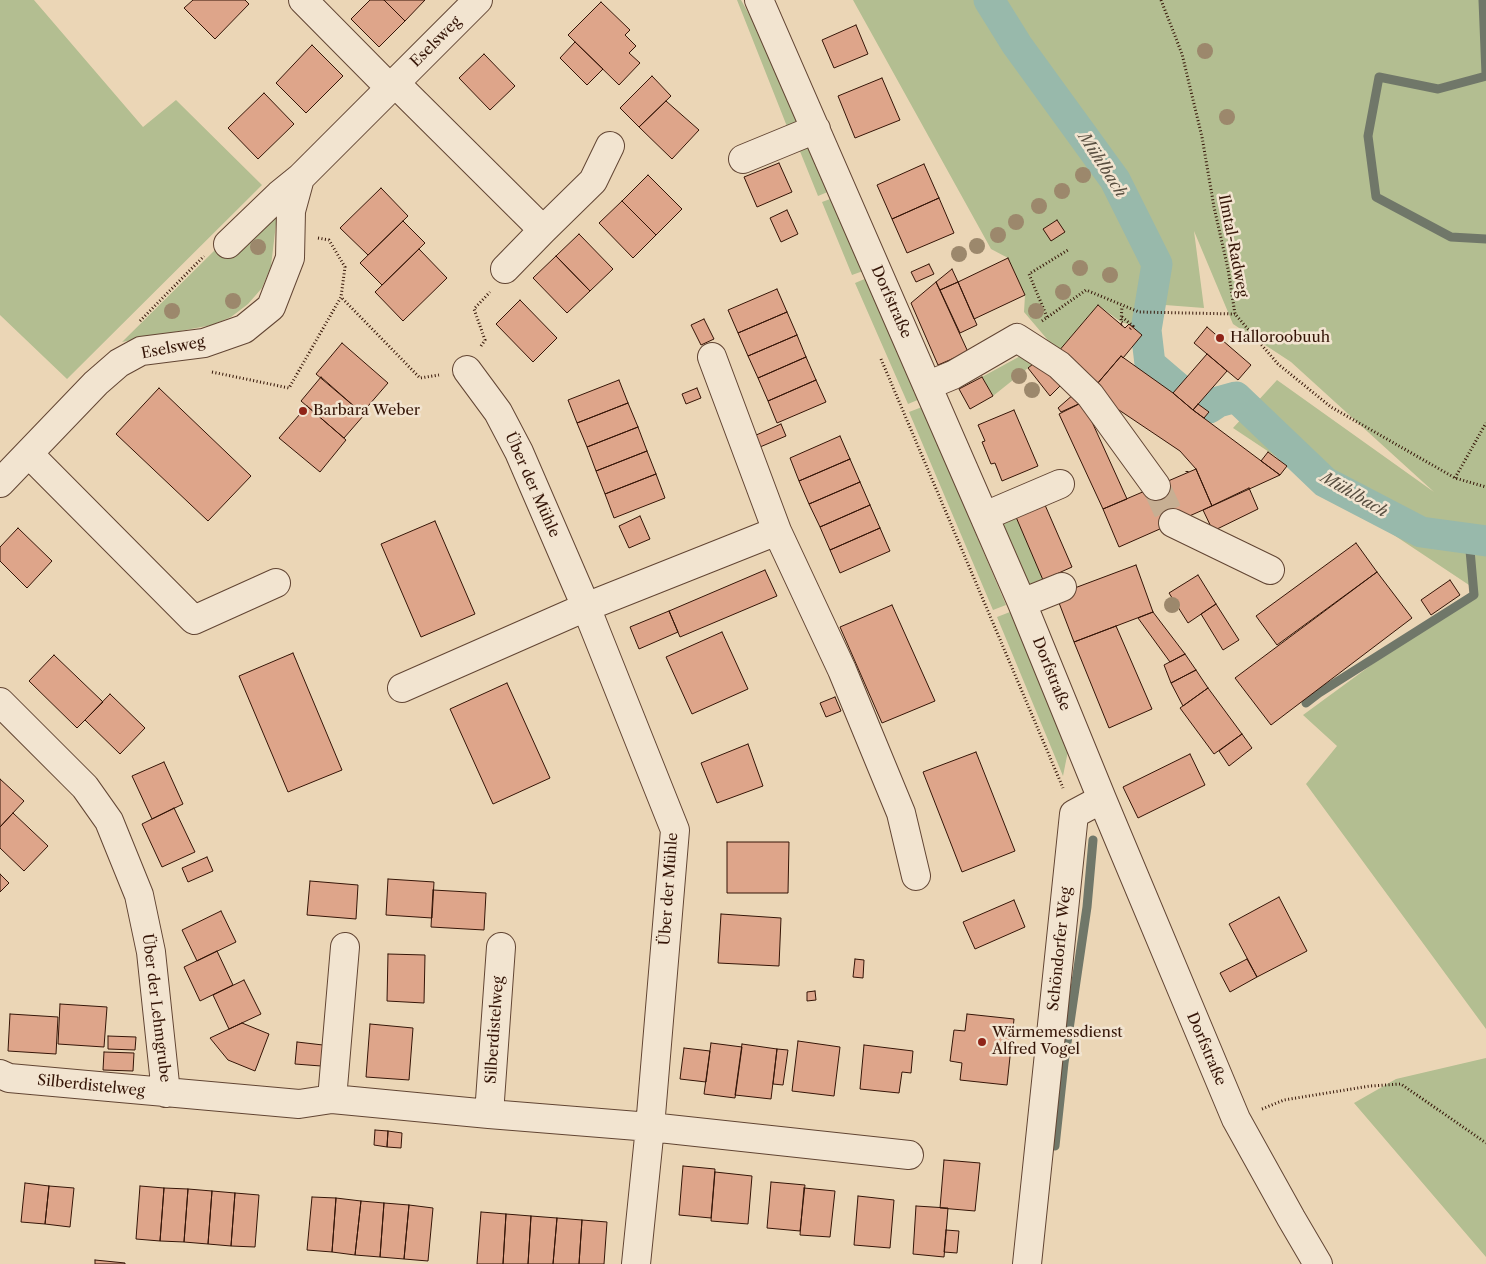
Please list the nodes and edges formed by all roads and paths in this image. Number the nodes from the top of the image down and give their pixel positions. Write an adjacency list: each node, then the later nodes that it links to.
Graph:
1 (303, 0): 5 (street)
2 (478, 0): 5 (street, Eselsweg)
3 (759, 0): 6 (street, Dorfstraße)
4 (1161, 0): 17 (path, Ilmtal-Radweg)
5 (392, 85): 9 (street, Eselsweg); 10 (street)
6 (816, 129): 8 (street); 27 (street, Dorfstraße)
7 (610, 146): 10 (street)
8 (743, 159)
9 (300, 178): 12 (street); 24 (street, Eselsweg)
10 (543, 230): 14 (street)
11 (313, 237): 15 (path)
12 (228, 244): 24 (path)
13 (1068, 250): 18 (path)
14 (505, 269): 25 (path)
15 (341, 297): 25 (path); 26 (path)
16 (1122, 306): 17 (path); 18 (path); 19 (path)
17 (1235, 314): 30 (path, Ilmtal-Radweg)
18 (1047, 317): 22 (path)
19 (1122, 317): 20 (path); 21 (path)
20 (1121, 325)
21 (1130, 330)
22 (1017, 338): 27 (street); 33 (street)
23 (712, 357): 37 (street)
24 (119, 363): 29 (street, Eselsweg)
25 (467, 370): 42 (street, Über der Mühle)
26 (210, 372)
27 (928, 386): 35 (street, Dorfstraße)
28 (1486, 423): 30 (path)
29 (29, 454): 31 (street, Eselsweg); 39 (street)
30 (1455, 478): 34 (path, Ilmtal-Radweg)
31 (0, 483)
32 (1060, 484): 35 (street)
33 (1156, 486)
34 (1486, 487)
35 (985, 516): 41 (street, Dorfstraße)
36 (1173, 523): 38 (street)
37 (777, 531): 42 (street); 46 (street)
38 (1270, 570)
39 (276, 584)
40 (1062, 587): 41 (street)
41 (1022, 603): 45 (street, Dorfstraße)
42 (586, 607): 43 (street); 54 (street, Über der Mühle)
43 (402, 688)
44 (0, 702): 50 (street, Über der Lehmgrube)
45 (1102, 799): 53 (street, Dorfstraße); 58 (street, Schöndorfer Weg)
46 (916, 876)
47 (345, 947): 51 (street)
48 (502, 947): 52 (street, Silberdistelweg)
49 (0, 1074): 50 (street, Silberdistelweg)
50 (166, 1093): 51 (street, Silberdistelweg)
51 (332, 1099): 52 (street, Silberdistelweg)
52 (489, 1114): 54 (street, Silberdistelweg)
53 (1236, 1119): 55 (path); 59 (street, Dorfstraße)
54 (650, 1127): 56 (street); 57 (street, Über der Mühle)
55 (1486, 1143)
56 (909, 1155)
57 (636, 1264)
58 (1027, 1264)
59 (1318, 1264)

